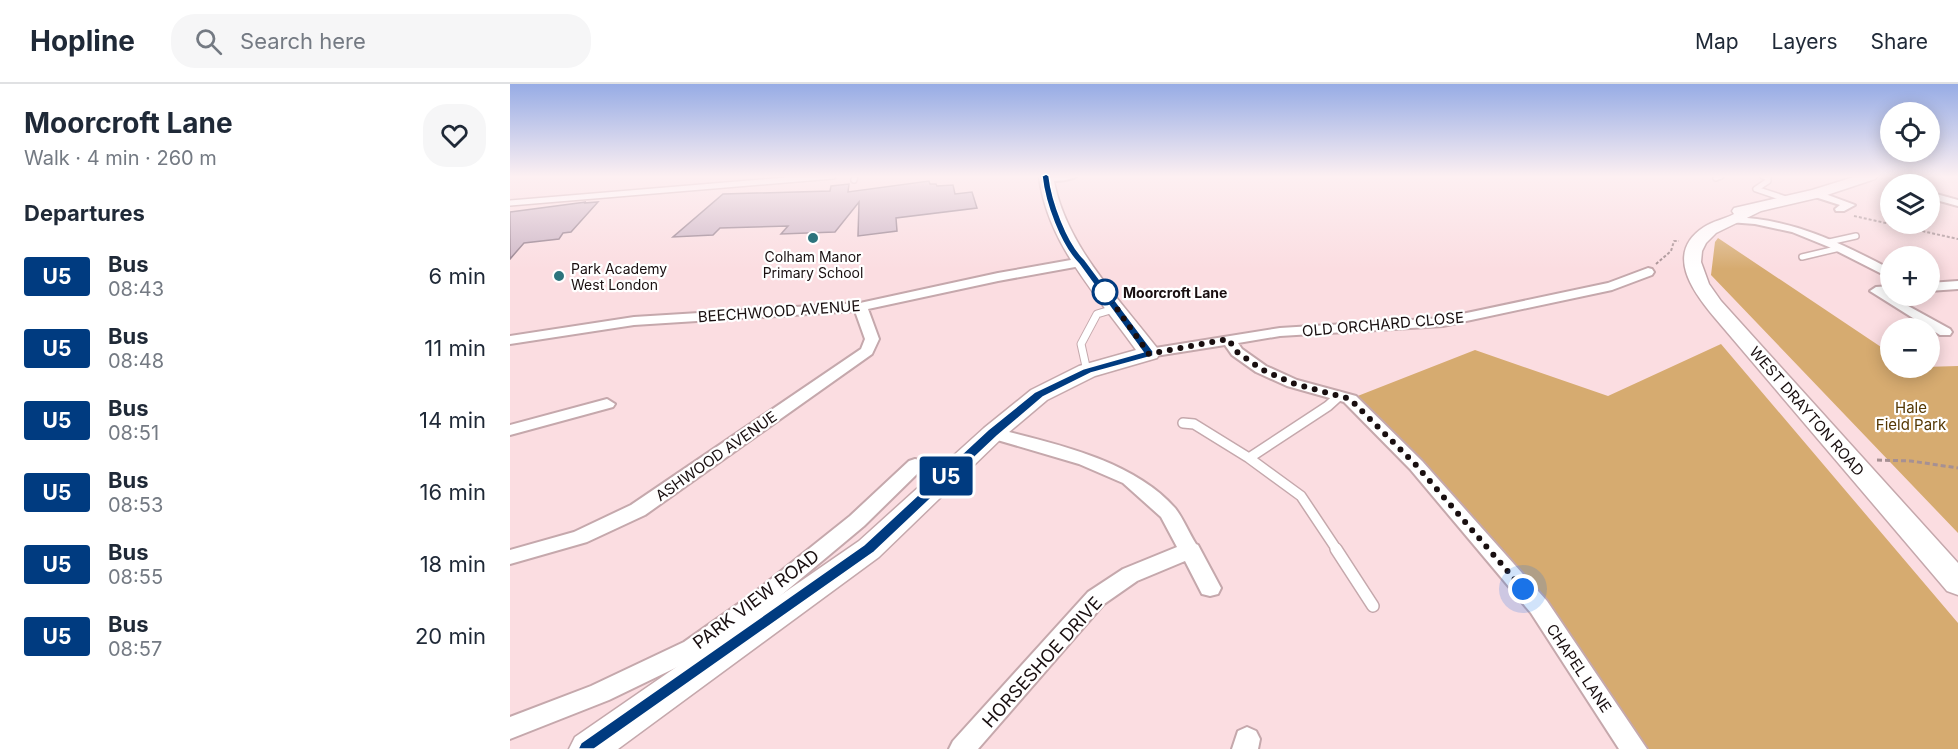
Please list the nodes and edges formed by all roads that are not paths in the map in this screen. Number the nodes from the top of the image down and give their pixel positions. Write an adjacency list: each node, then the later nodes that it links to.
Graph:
1 (1054, 207): 12 (main road)
2 (1764, 207): 4 (main road)
3 (1845, 207): 5 (street)
4 (1755, 209): 6 (main road); 7 (street); 8 (main road)
5 (1840, 209)
6 (1733, 220): 7 (street); 8 (main road)
7 (1785, 225): 10 (street)
8 (1704, 235): 34 (main road, WEST DRAYTON ROAD)
9 (1856, 236): 10 (lane)
10 (1834, 245): 11 (lane); 13 (street)
11 (1802, 257)
12 (1082, 262): 18 (street, BEECHWOOD AVENUE); 19 (main road)
13 (1880, 269)
14 (1648, 272): 21 (street, OLD ORCHARD CLOSE)
15 (1958, 285): 16 (street)
16 (1940, 286)
17 (1901, 306): 20 (street)
18 (860, 307): 22 (street, BEECHWOOD AVENUE); 33 (street, ASHWOOD AVENUE)
19 (1117, 308): 23 (main road); 24 (lane)
20 (1945, 332)
21 (1228, 339): 23 (street, OLD ORCHARD CLOSE); 25 (street, CHAPEL LANE)
22 (510, 340)
23 (1149, 354): 24 (main road, PARK VIEW ROAD)
24 (1087, 371): 29 (main road, PARK VIEW ROAD)
25 (1339, 396): 30 (lane); 42 (street, CHAPEL LANE)
26 (607, 404): 28 (street)
27 (1183, 423): 30 (lane)
28 (510, 430)
29 (993, 433): 31 (main road, PARK VIEW ROAD); 32 (street)
30 (1249, 458): 36 (lane)
31 (950, 473): 37 (main road, PARK VIEW ROAD); 38 (street, PARK VIEW ROAD)
32 (1191, 550): 35 (street); 41 (street, HORSESHOE DRIVE)
33 (510, 557)
34 (1958, 583)
35 (1210, 588)
36 (1373, 606)
37 (626, 723): 39 (main road, PARK VIEW ROAD); 40 (main road, PARK VIEW ROAD)
38 (510, 728)
39 (588, 749)
40 (600, 749)
41 (962, 749)
42 (1634, 749)

